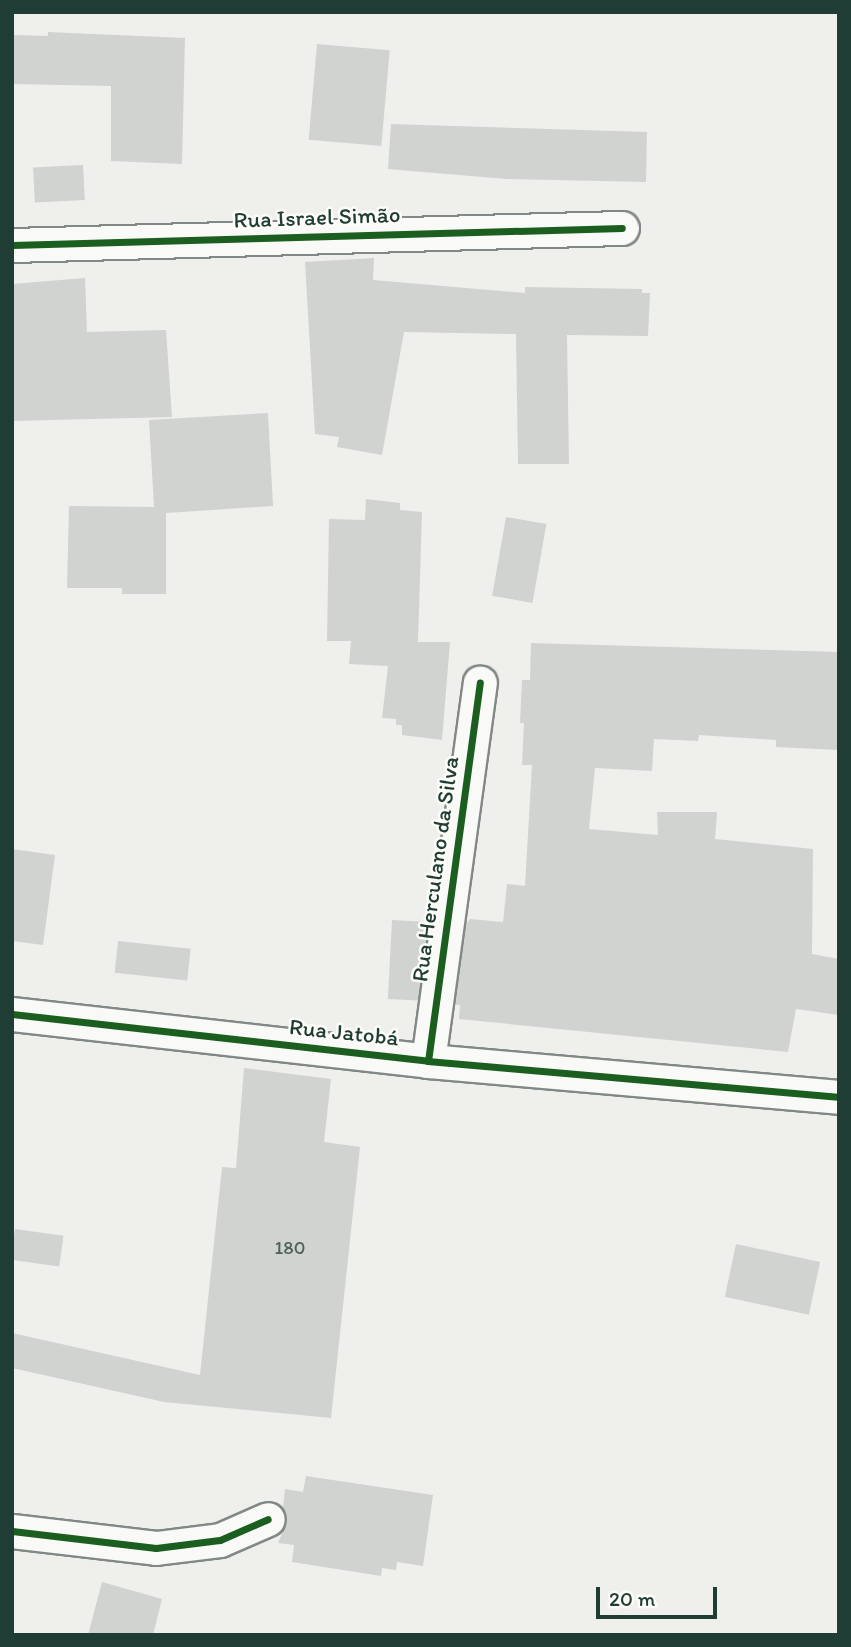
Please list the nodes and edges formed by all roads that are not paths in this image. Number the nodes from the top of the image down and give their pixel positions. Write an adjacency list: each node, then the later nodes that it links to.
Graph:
1 (622, 228): 2 (street, Rua Israel Simão)
2 (12, 245)
3 (480, 682): 5 (street, Rua Herculano da Silva)
4 (12, 1014): 5 (street, Rua Jatobá)
5 (428, 1061): 6 (street, Rua Jatobá)
6 (839, 1097)
7 (268, 1519): 8 (street)
8 (12, 1531)

